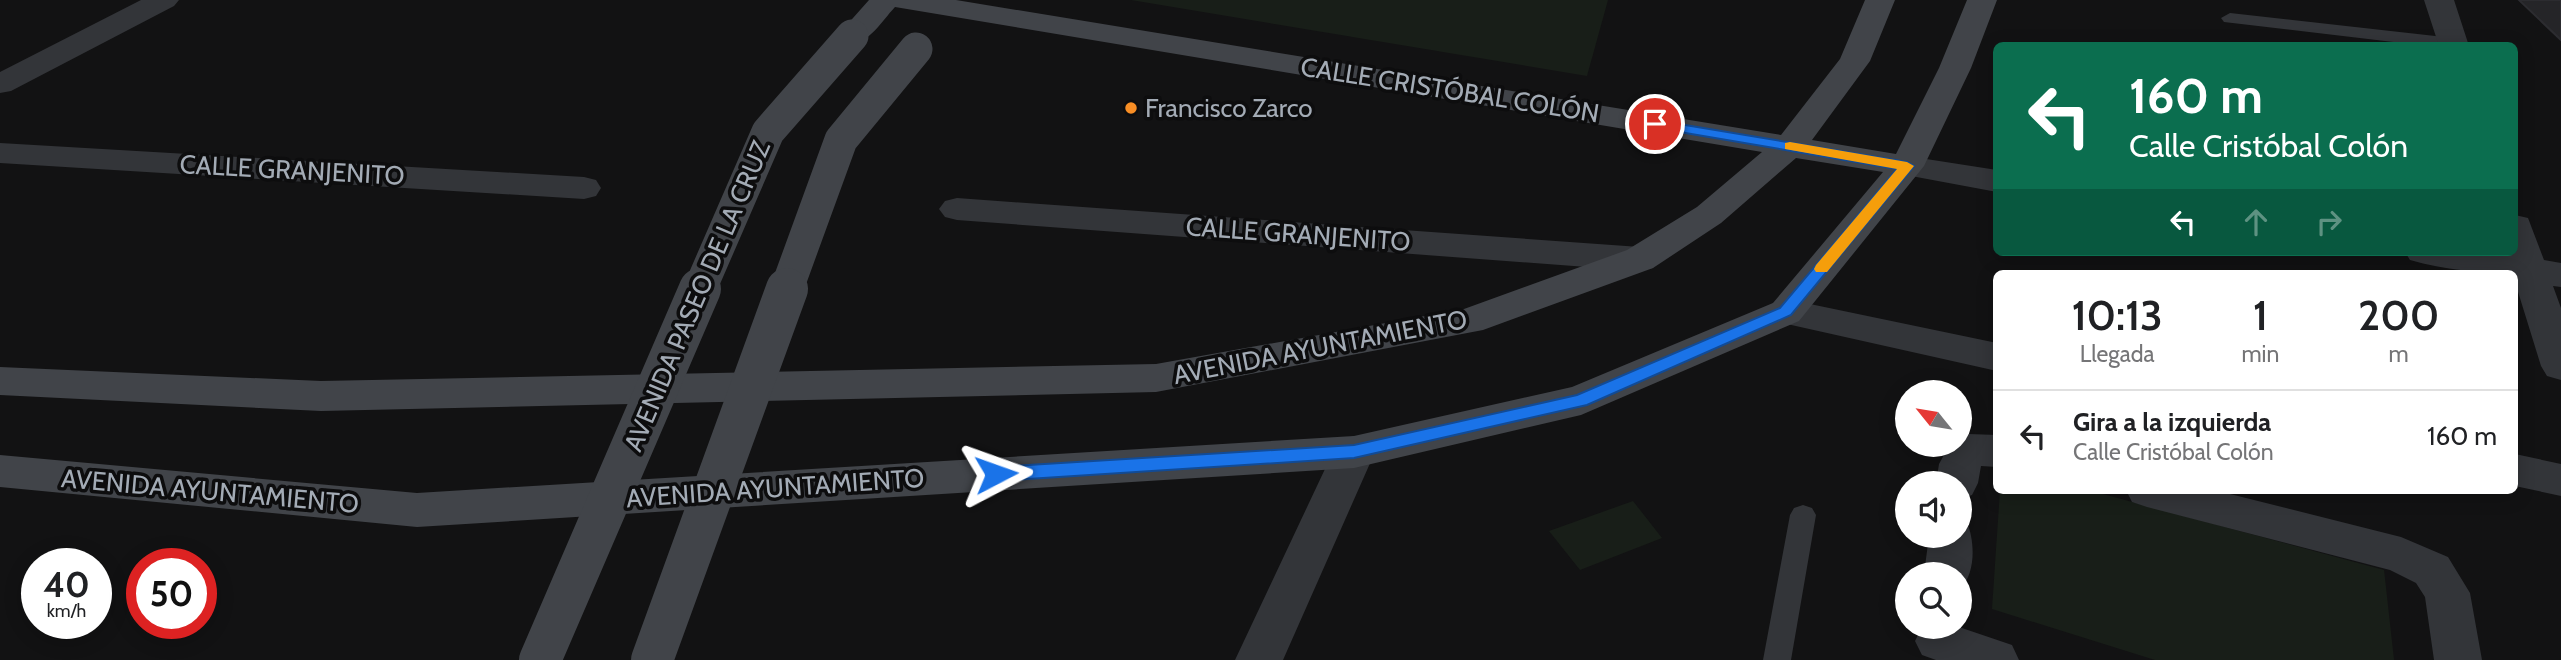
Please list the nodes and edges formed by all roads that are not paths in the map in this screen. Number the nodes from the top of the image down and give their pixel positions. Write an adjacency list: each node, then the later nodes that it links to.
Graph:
1 (164, 0): 11 (street)
2 (884, 0): 33 (main road, AVENIDA PASEO DE LA CRUZ, bridge)
3 (902, 0): 7 (main road, CALLE CRISTÓBAL COLÓN)
4 (1880, 0): 12 (main road, AVENIDA AYUNTAMIENTO)
5 (1982, 0): 14 (main road, AVENIDA AYUNTAMIENTO)
6 (2439, 0): 10 (street)
7 (953, 4): 12 (main road, CALLE CRISTÓBAL COLÓN); 34 (main road, bridge)
8 (2230, 18): 9 (lane)
9 (2437, 42)
10 (2453, 42)
11 (0, 85)
12 (1790, 146): 14 (main road, CALLE CRISTÓBAL COLÓN); 20 (main road, AVENIDA AYUNTAMIENTO)
13 (0, 153): 16 (street, CALLE GRANJENITO)
14 (1907, 166): 15 (street, CALLE CRISTÓBAL COLÓN); 22 (main road, AVENIDA AYUNTAMIENTO)
15 (1993, 180)
16 (584, 188)
17 (957, 209): 20 (street, CALLE GRANJENITO)
18 (2518, 231): 21 (street)
19 (2447, 256): 21 (street)
20 (1640, 259): 25 (main road, AVENIDA AYUNTAMIENTO)
21 (2545, 272): 24 (street)
22 (1786, 312): 23 (street); 26 (main road, AVENIDA AYUNTAMIENTO)
23 (1993, 357)
24 (2561, 366)
25 (0, 381)
26 (1354, 452): 27 (main road, AVENIDA AYUNTAMIENTO); 35 (street)
27 (0, 471)
28 (2518, 471): 29 (street)
29 (2561, 480)
30 (2163, 494): 38 (street)
31 (1803, 515): 36 (lane)
32 (1939, 643): 37 (street)
33 (540, 660)
34 (652, 660)
35 (1259, 660)
36 (1777, 660)
37 (1995, 660)
38 (2458, 660)

